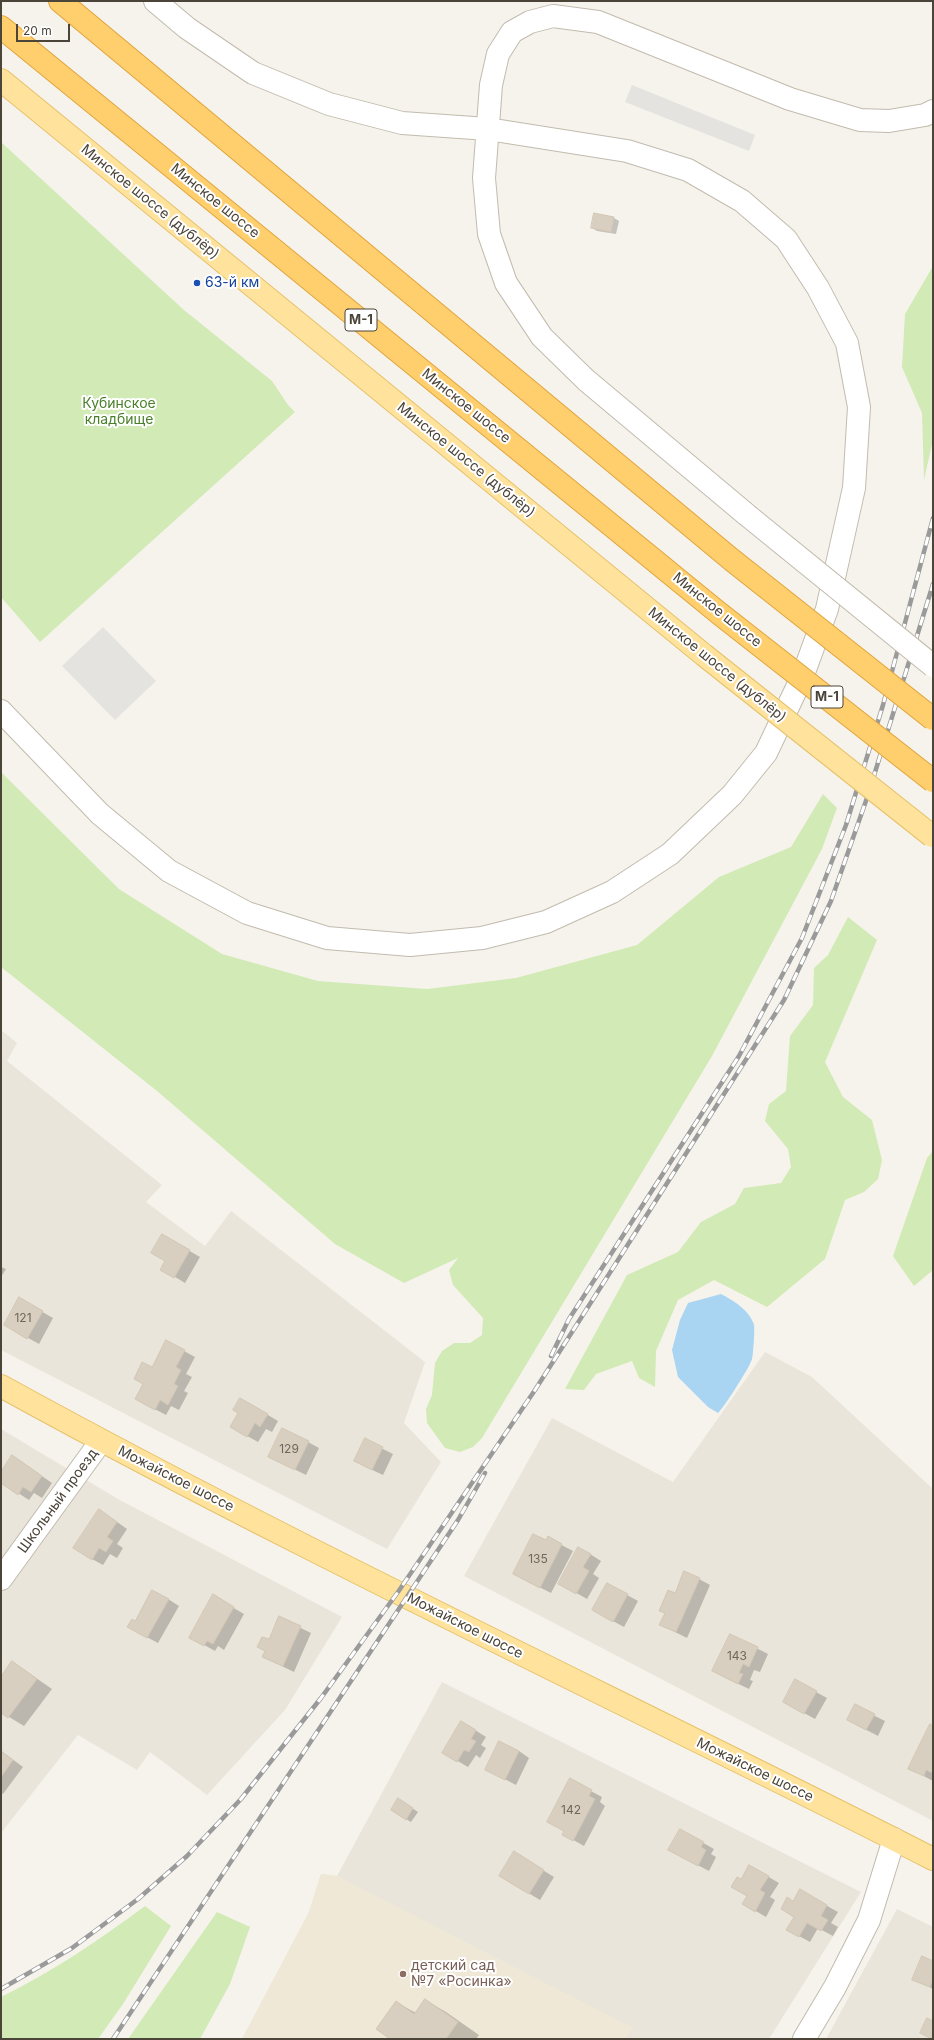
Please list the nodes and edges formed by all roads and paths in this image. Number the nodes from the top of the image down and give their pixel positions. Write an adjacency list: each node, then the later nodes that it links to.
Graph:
1 (60, 1): 9 (highway, bridge)
2 (156, 1): 6 (street)
3 (1, 27): 10 (highway, Минское шоссе / М-1, bridge)
4 (1, 80): 11 (main road, Минское шоссе (дублёр), bridge)
5 (933, 111): 6 (street)
6 (488, 129): 7 (street, bridge); 8 (street)
7 (933, 666)
8 (1, 711)
9 (933, 720)
10 (933, 781)
11 (932, 837)
12 (1, 1386): 13 (main road, Можайское шоссе)
13 (102, 1441): 14 (street, Школьный проезд); 15 (main road, Можайское шоссе)
14 (1, 1579)
15 (894, 1840): 16 (main road, Можайское шоссе); 17 (street)
16 (933, 1859)
17 (804, 2039)

